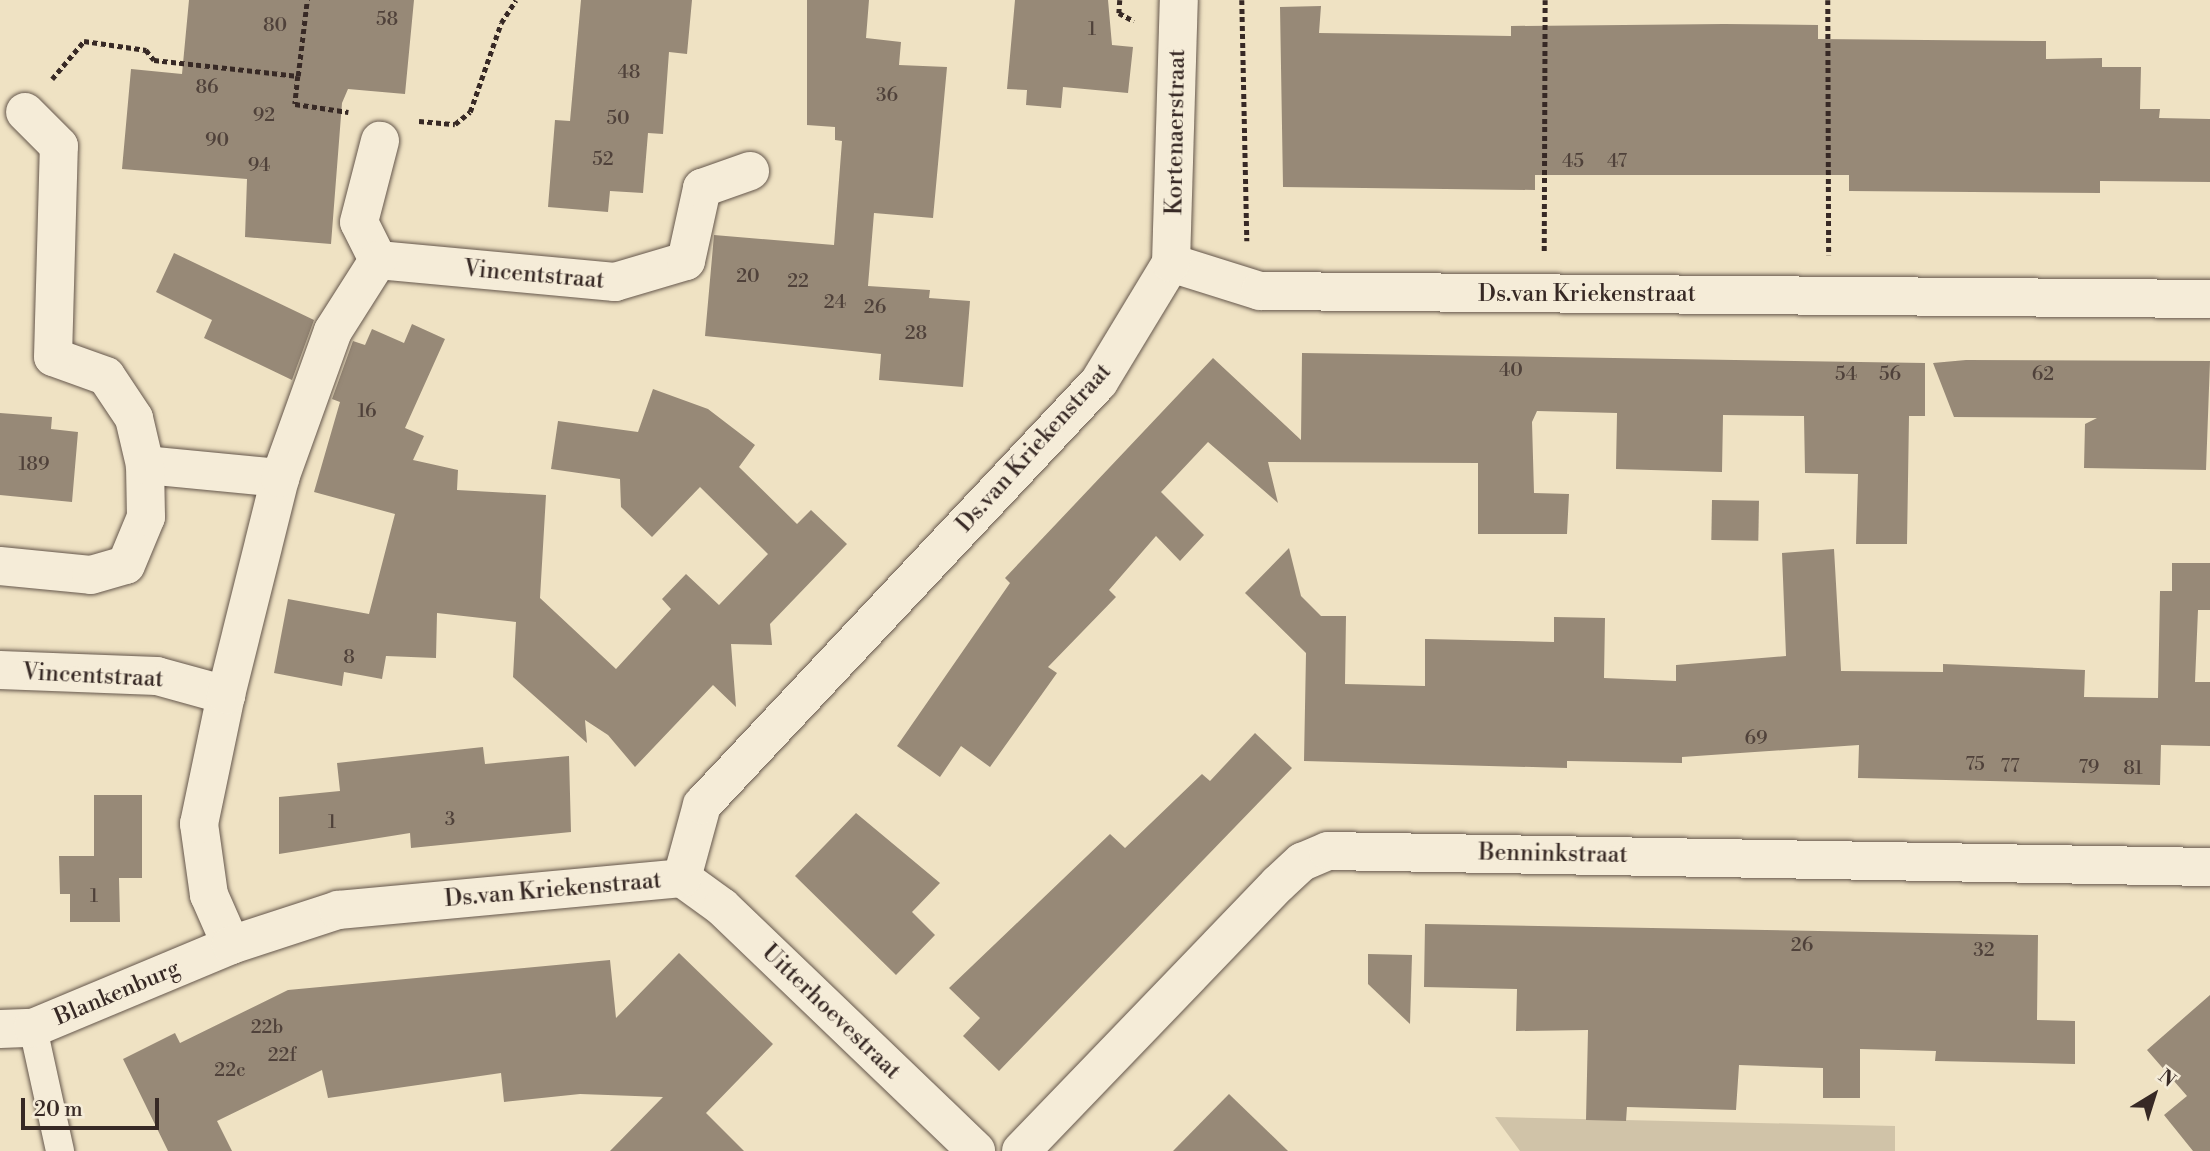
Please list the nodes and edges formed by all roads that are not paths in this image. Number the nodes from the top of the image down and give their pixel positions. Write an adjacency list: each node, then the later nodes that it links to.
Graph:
1 (1179, 0): 6 (street, Kortenaerstraat)
2 (24, 112): 8 (street)
3 (386, 130): 5 (street)
4 (750, 171): 5 (street, Vincentstraat)
5 (378, 260): 9 (street)
6 (1171, 263): 7 (street, Ds.van Kriekenstraat); 14 (street, Ds.van Kriekenstraat)
7 (2210, 299)
8 (145, 465): 9 (street); 10 (street)
9 (280, 478): 12 (street)
10 (0, 566)
11 (0, 670): 12 (street, Vincentstraat)
12 (226, 695): 15 (street)
13 (2210, 867): 19 (street, Benninkstraat)
14 (682, 878): 15 (street, Ds.van Kriekenstraat); 18 (street, Uitterhoevestraat)
15 (231, 945): 16 (street, Blankenburg)
16 (16, 1028): 17 (lane)
17 (60, 1151)
18 (976, 1151)
19 (1021, 1151)

